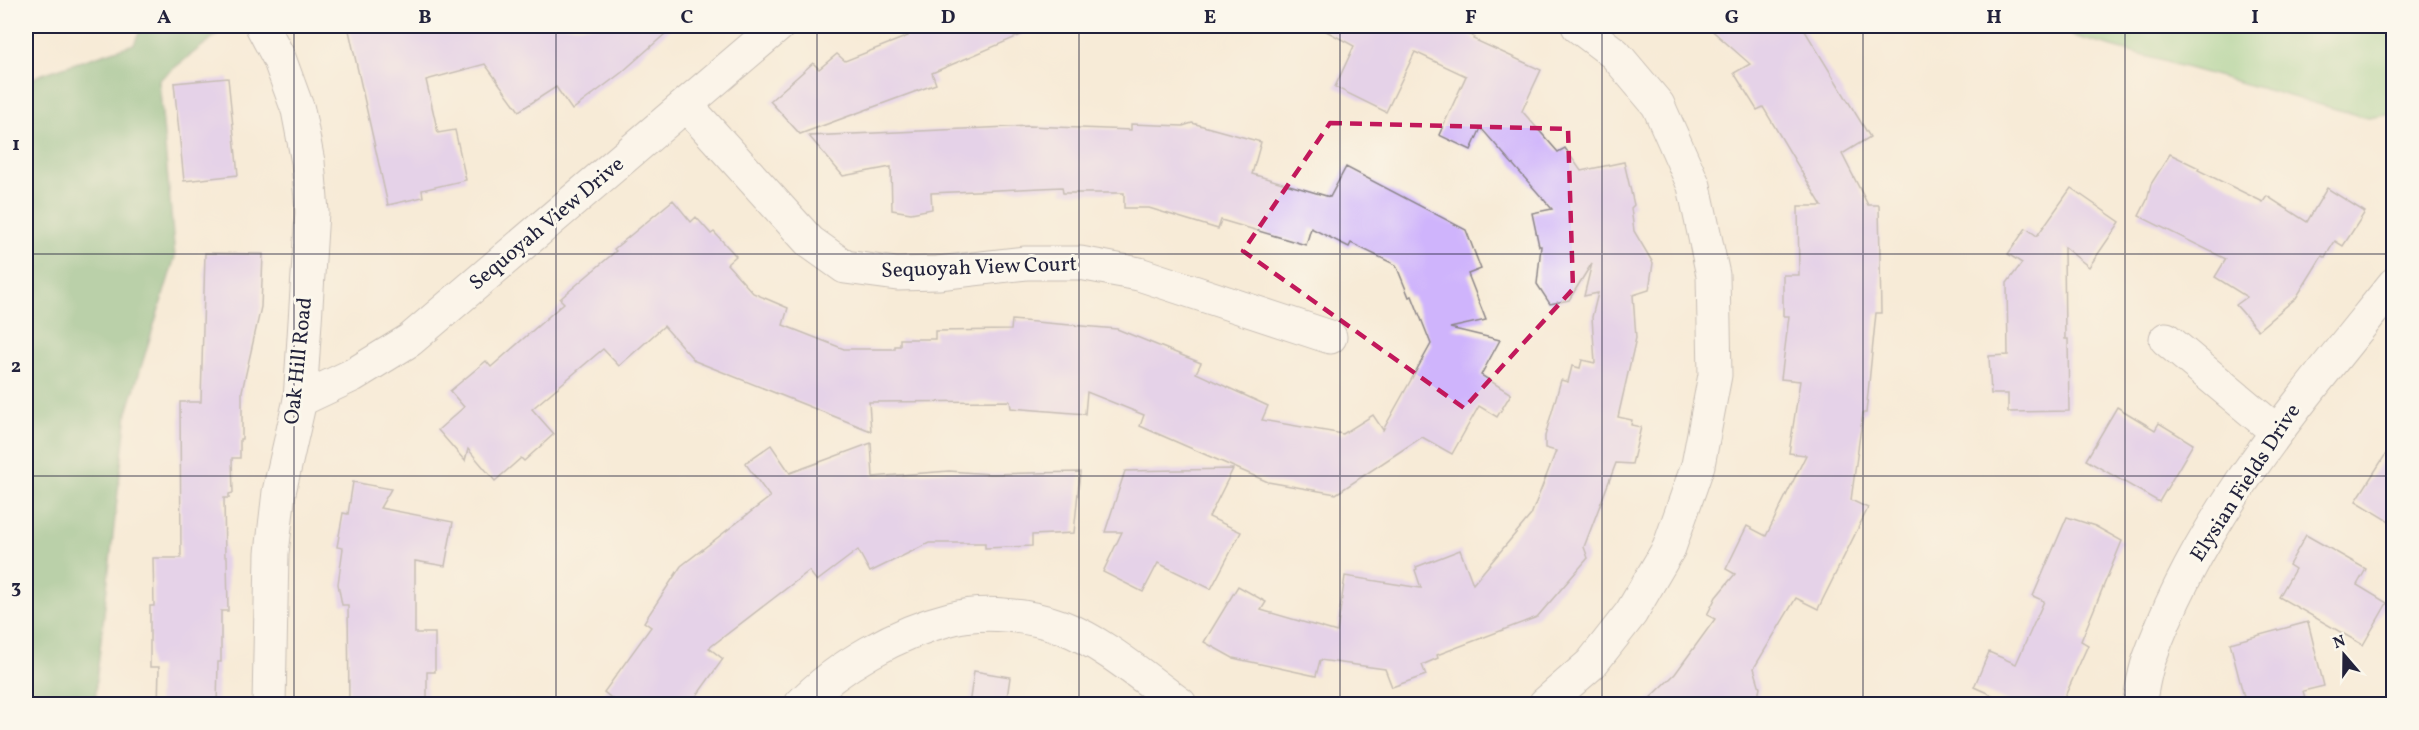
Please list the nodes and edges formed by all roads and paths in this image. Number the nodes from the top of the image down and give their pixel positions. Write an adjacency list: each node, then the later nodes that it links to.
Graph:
1 (262, 26): 10 (street, Oak Hill Road)
2 (778, 26): 6 (street, Sequoyah View Drive)
3 (1578, 26): 15 (street)
4 (2310, 26): 5 (path)
5 (2394, 33)
6 (686, 105): 8 (street, Sequoyah View Court); 10 (street, Sequoyah View Drive)
7 (2394, 284): 11 (street, Elysian Fields Drive)
8 (1330, 337)
9 (2166, 339): 11 (street)
10 (300, 400): 12 (street, Oak Hill Road)
11 (2276, 431): 16 (street, Elysian Fields Drive)
12 (269, 705)
13 (801, 705): 14 (street)
14 (1180, 705)
15 (1545, 705)
16 (2139, 705)

